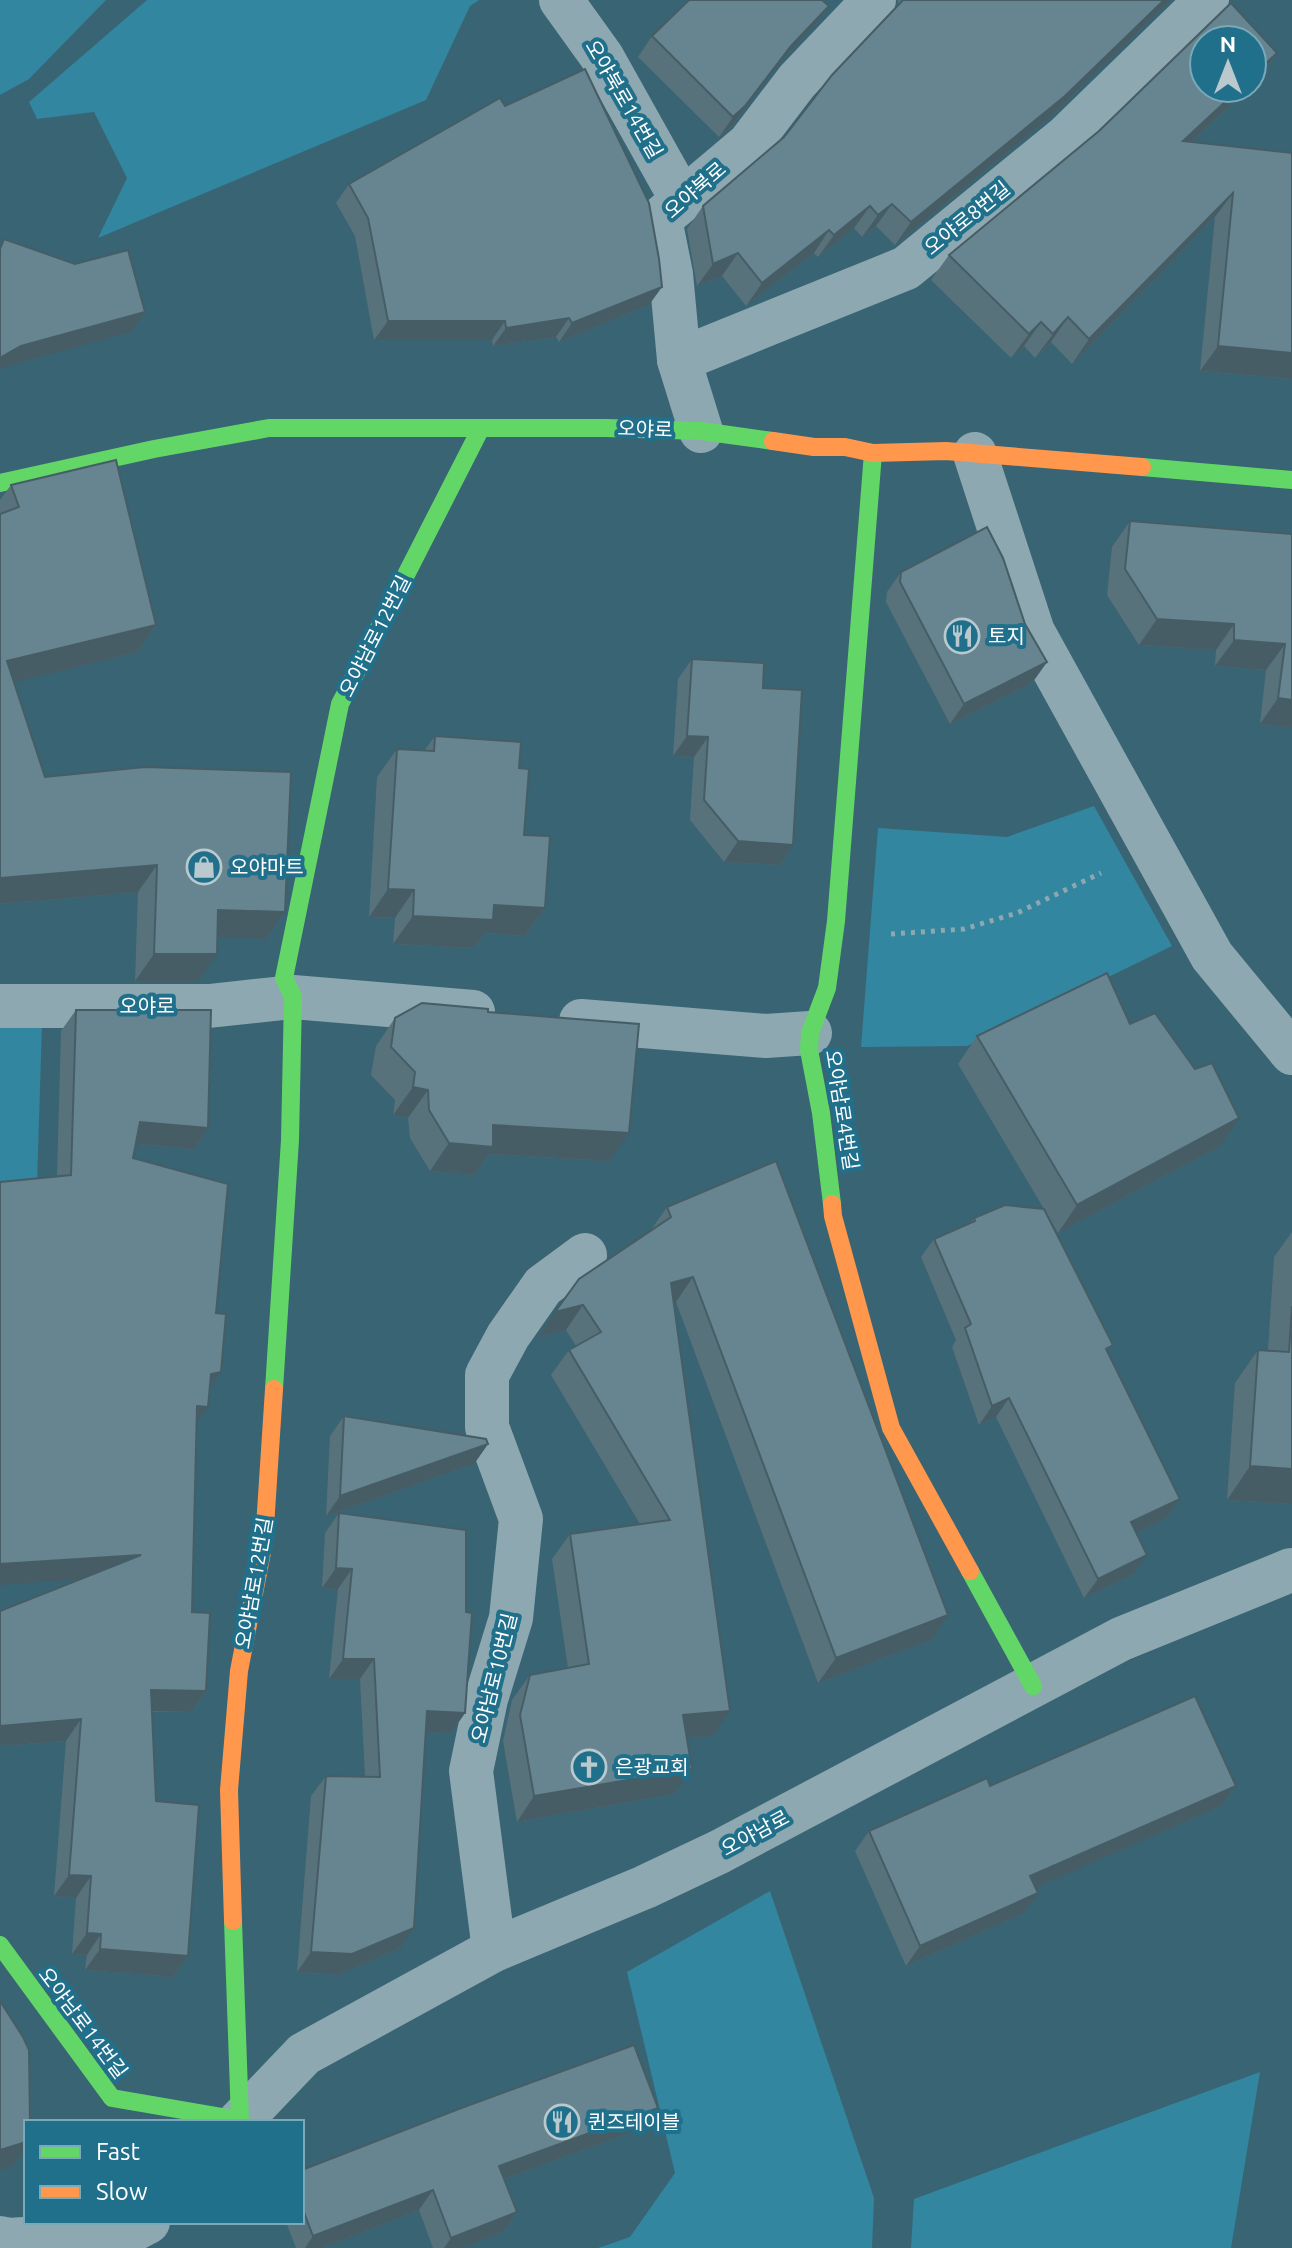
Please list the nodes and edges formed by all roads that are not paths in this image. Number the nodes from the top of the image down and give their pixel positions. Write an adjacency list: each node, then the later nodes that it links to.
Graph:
1 (561, 0): 4 (street, 오야북로14번길)
2 (874, 0): 4 (street, 오야북로)
3 (1207, 0): 5 (street, 오야로8번길)
4 (682, 200): 5 (street, 오야북로)
5 (679, 360): 7 (street, 오야북로)
6 (481, 428): 7 (street, 오야로); 11 (street, 오야로); 12 (street, 오야남로12번길)
7 (701, 431): 8 (street, 오야로)
8 (873, 453): 9 (street, 오야로); 14 (street, 오야남로4번길)
9 (975, 454): 10 (street, 오야로); 15 (street)
10 (1292, 480)
11 (0, 483)
12 (293, 997): 13 (street, 오야로); 14 (street); 22 (street, 오야남로12번길)
13 (0, 1006)
14 (810, 1033): 18 (street, 오야남로4번길)
15 (1292, 1053)
16 (585, 1255): 20 (street, 오야남로10번길)
17 (1291, 1570): 18 (street, 오야남로)
18 (1033, 1686): 20 (street, 오야남로)
19 (0, 1945): 21 (street, 오야남로14번길)
20 (494, 1950): 23 (street, 오야남로)
21 (234, 2120)
22 (240, 2120)
23 (241, 2120)
24 (144, 2224): 25 (street)
25 (0, 2238)

